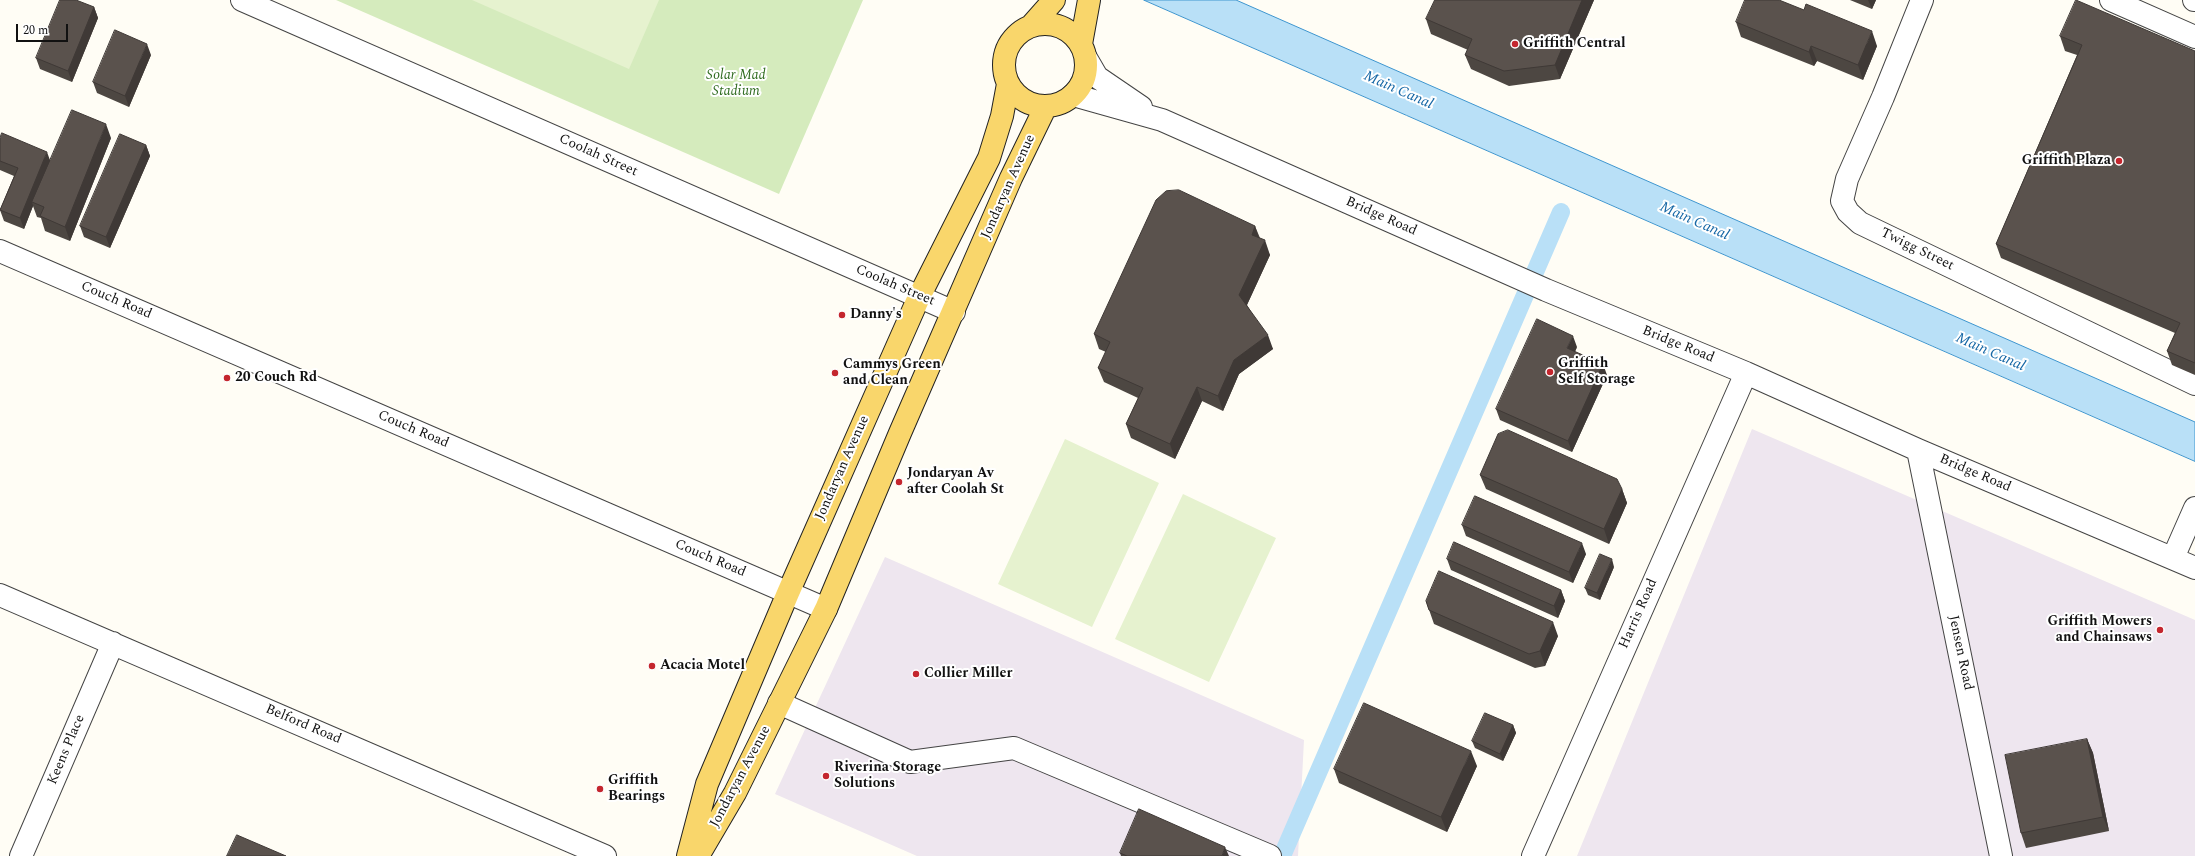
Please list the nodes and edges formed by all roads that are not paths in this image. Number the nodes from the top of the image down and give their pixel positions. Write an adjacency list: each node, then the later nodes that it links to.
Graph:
1 (242, 0): 14 (street, Coolah Street)
2 (1054, 0): 6 (main road)
3 (1089, 0): 8 (main road)
4 (1922, 0): 17 (street, Twigg Street)
5 (2111, 0): 7 (street)
6 (1031, 26): 8 (main road); 9 (main road)
7 (2195, 37)
8 (1084, 51): 10 (main road); 12 (street, Bridge Road)
9 (1008, 84): 11 (main road); 14 (main road, Jondaryan Avenue)
10 (1073, 95): 11 (main road); 12 (street, Bridge Road)
11 (1046, 106): 15 (main road, Jondaryan Avenue)
12 (1162, 120): 16 (street, Bridge Road)
13 (0, 251): 22 (street, Couch Road)
14 (919, 297): 15 (street, Coolah Street); 22 (main road, Jondaryan Avenue)
15 (954, 312): 24 (main road, Jondaryan Avenue)
16 (1746, 373): 18 (street, Bridge Road); 32 (street, Harris Road)
17 (2195, 384)
18 (1918, 450): 20 (street, Bridge Road); 33 (street, Jensen Road)
19 (2195, 508): 20 (street)
20 (2173, 558): 21 (street, Bridge Road)
21 (2195, 568)
22 (788, 593): 24 (street, Couch Road); 30 (main road, Jondaryan Avenue)
23 (0, 595): 25 (street, Belford Road)
24 (826, 609): 26 (main road, Jondaryan Avenue)
25 (113, 643): 28 (street, Keens Place); 29 (street, Belford Road)
26 (779, 703): 27 (street); 31 (main road, Jondaryan Avenue)
27 (1266, 854)
28 (21, 856)
29 (605, 856)
30 (688, 856)
31 (698, 856)
32 (1533, 856)
33 (2001, 856)

